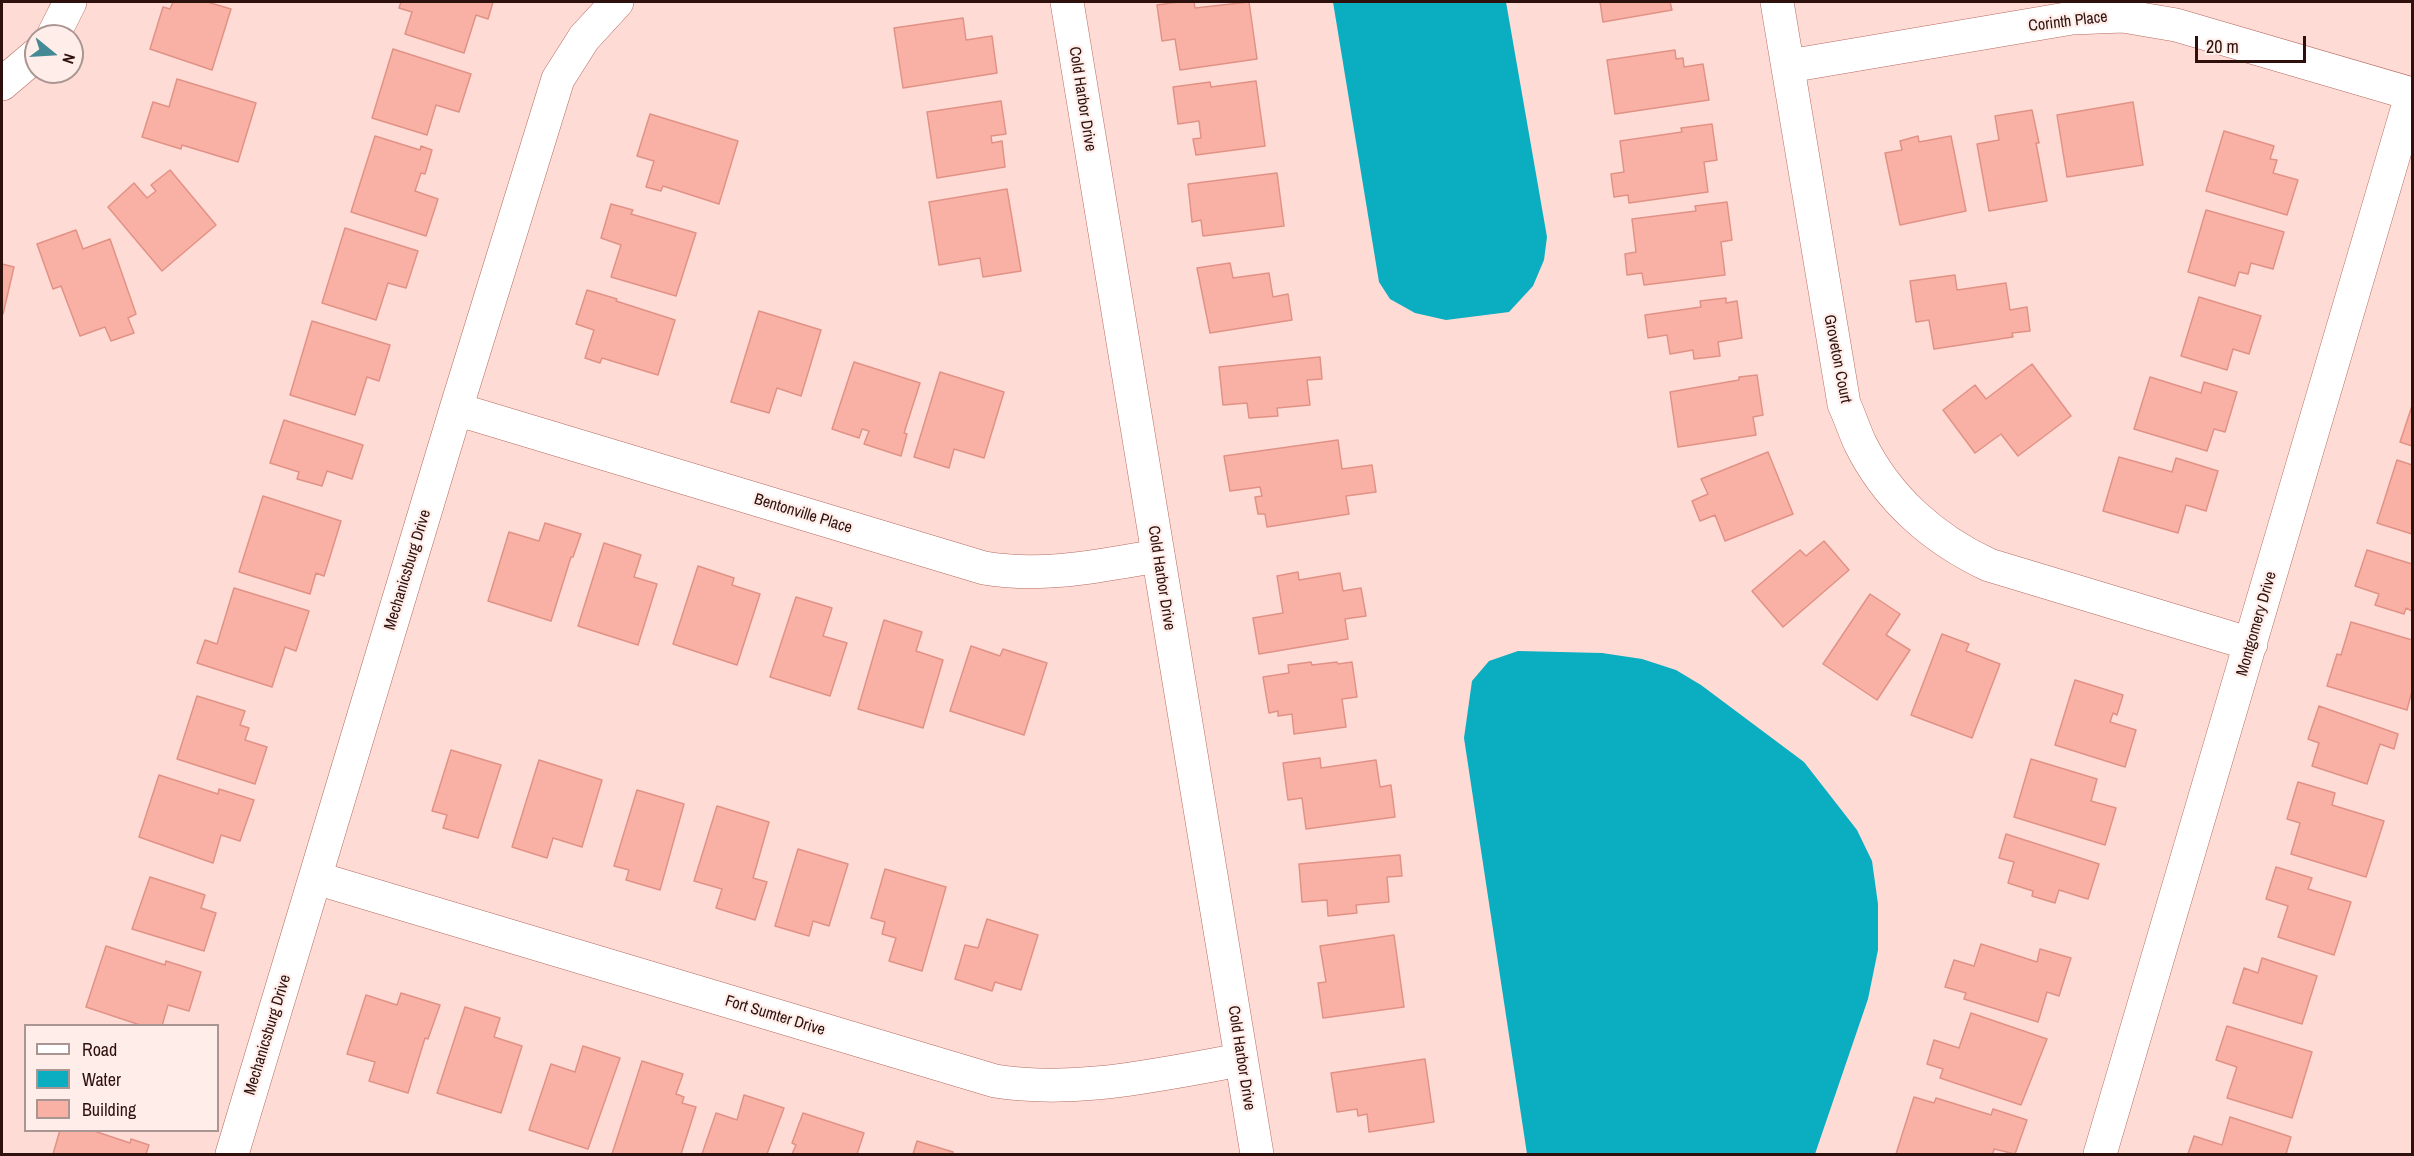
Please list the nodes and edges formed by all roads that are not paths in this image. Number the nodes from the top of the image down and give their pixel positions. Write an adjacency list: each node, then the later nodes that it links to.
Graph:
1 (70, 2): 5 (street)
2 (617, 2): 10 (street, Mechanicsburg Drive)
3 (1067, 2): 11 (street, Cold Harbor Drive)
4 (1778, 2): 7 (street, Groveton Court)
5 (59, 24)
6 (24, 65): 8 (street)
7 (1788, 66): 9 (street, Corinth Place); 12 (street, Groveton Court)
8 (2, 84)
9 (2412, 93): 12 (street, Montgomery Drive)
10 (456, 409): 11 (street, Bentonville Place); 13 (street, Mechanicsburg Drive)
11 (1157, 556): 14 (street, Cold Harbor Drive)
12 (2251, 644): 17 (street, Montgomery Drive)
13 (316, 878): 14 (street, Fort Sumter Drive); 15 (street, Mechanicsburg Drive)
14 (1241, 1060): 16 (street, Cold Harbor Drive)
15 (232, 1155)
16 (1257, 1155)
17 (2100, 1155)

